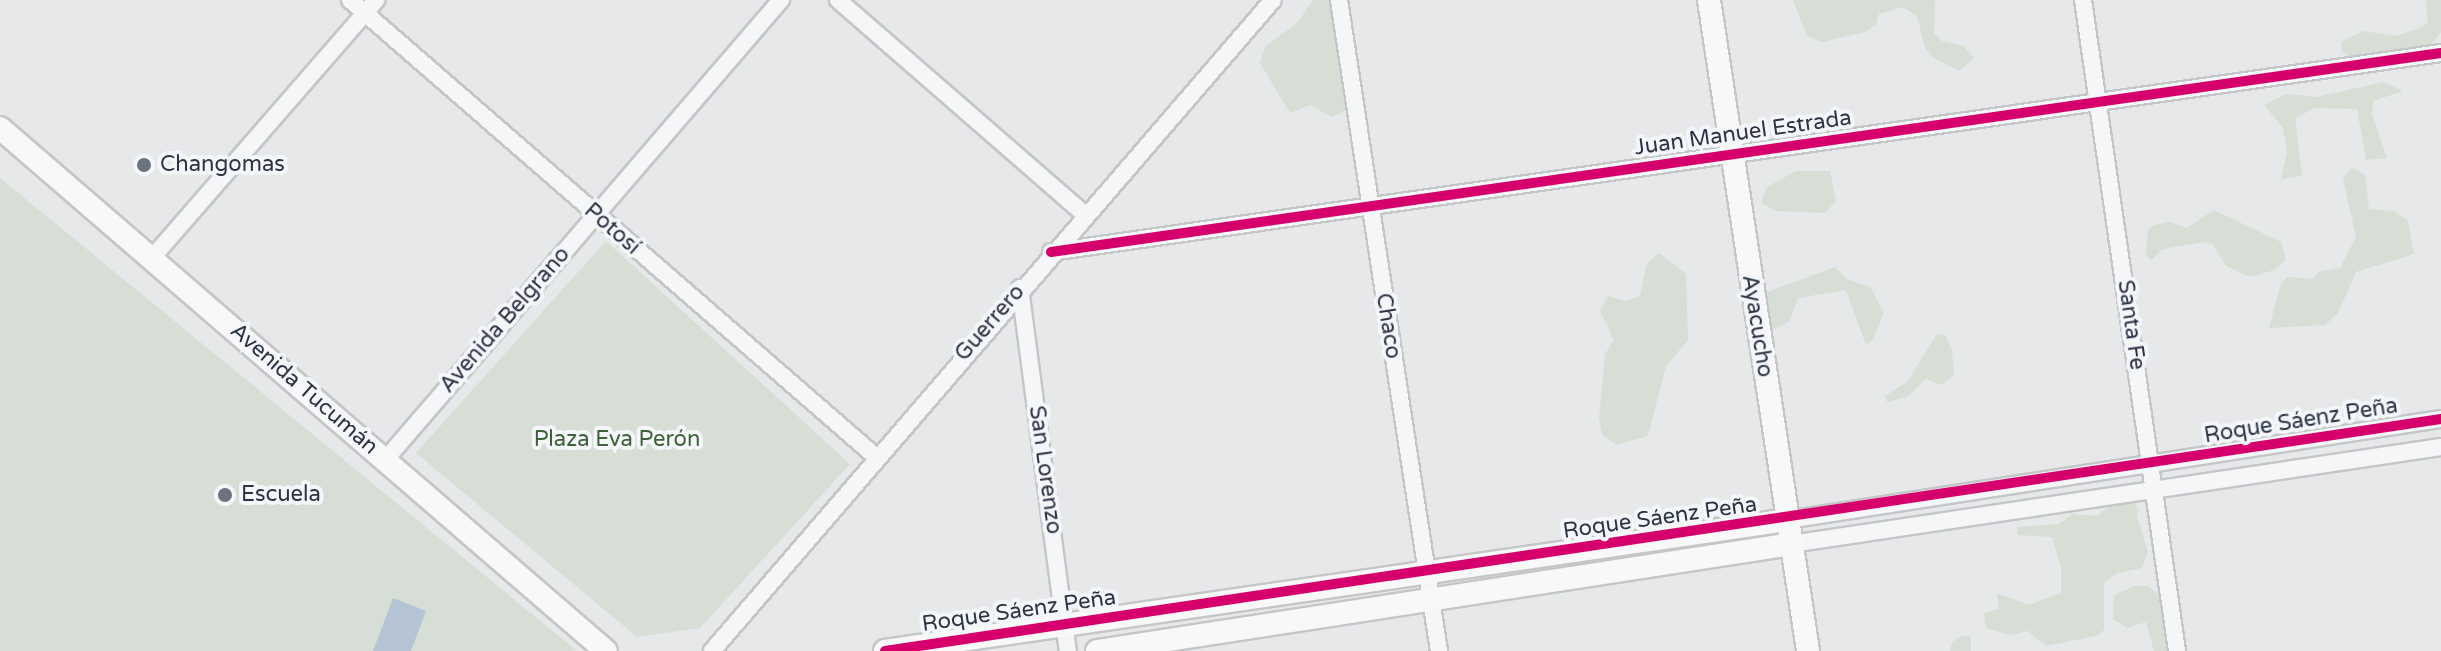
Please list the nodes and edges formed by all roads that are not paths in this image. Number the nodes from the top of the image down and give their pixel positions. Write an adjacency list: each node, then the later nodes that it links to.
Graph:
1 (350, 0): 9 (street, Potosí)
2 (376, 0): 9 (street)
3 (781, 0): 16 (street, Avenida Belgrano)
4 (838, 0): 15 (street)
5 (1273, 0): 15 (street, Guerrero)
6 (1339, 0): 14 (street, Chaco)
7 (1709, 0): 13 (street, Ayacucho)
8 (2083, 0): 11 (street, Santa Fe)
9 (365, 13): 16 (street, Potosí); 18 (street)
10 (2441, 53): 11 (street, Juan Manuel Estrada)
11 (2099, 102): 13 (street, Juan Manuel Estrada); 24 (street, Santa Fe)
12 (0, 128): 18 (street, Avenida Tucumán)
13 (1730, 156): 14 (street, Juan Manuel Estrada); 26 (street, Ayacucho)
14 (1370, 207): 17 (street, Juan Manuel Estrada); 28 (street, Chaco)
15 (1084, 214): 17 (street, Guerrero)
16 (595, 215): 22 (street, Potosí); 23 (street, Avenida Belgrano)
17 (1051, 252): 19 (street, Guerrero)
18 (152, 258): 23 (street, Avenida Tucumán)
19 (1020, 288): 22 (street, Guerrero); 30 (street, San Lorenzo)
20 (2441, 419): 24 (street, Roque Sáenz Peña)
21 (2441, 447): 25 (street, Roque Sáenz Peña)
22 (876, 457): 32 (street, Guerrero)
23 (386, 459): 31 (street, Avenida Tucumán)
24 (2150, 464): 25 (street, Santa Fe); 26 (street, Roque Sáenz Peña)
25 (2152, 490): 27 (street, Roque Sáenz Peña); 38 (street, Santa Fe)
26 (1787, 520): 27 (street, Ayacucho); 28 (street, Roque Sáenz Peña)
27 (1791, 544): 29 (street, Roque Sáenz Peña); 37 (street, Ayacucho)
28 (1426, 573): 29 (street, Chaco); 30 (street, Roque Sáenz Peña)
29 (1431, 600): 35 (street, Roque Sáenz Peña); 36 (street, Chaco)
30 (1066, 625): 33 (street, Roque Sáenz Peña); 34 (street, San Lorenzo)
31 (606, 651)
32 (712, 651)
33 (885, 651)
34 (1068, 651)
35 (1097, 651)
36 (1439, 651)
37 (1808, 651)
38 (2177, 651)

